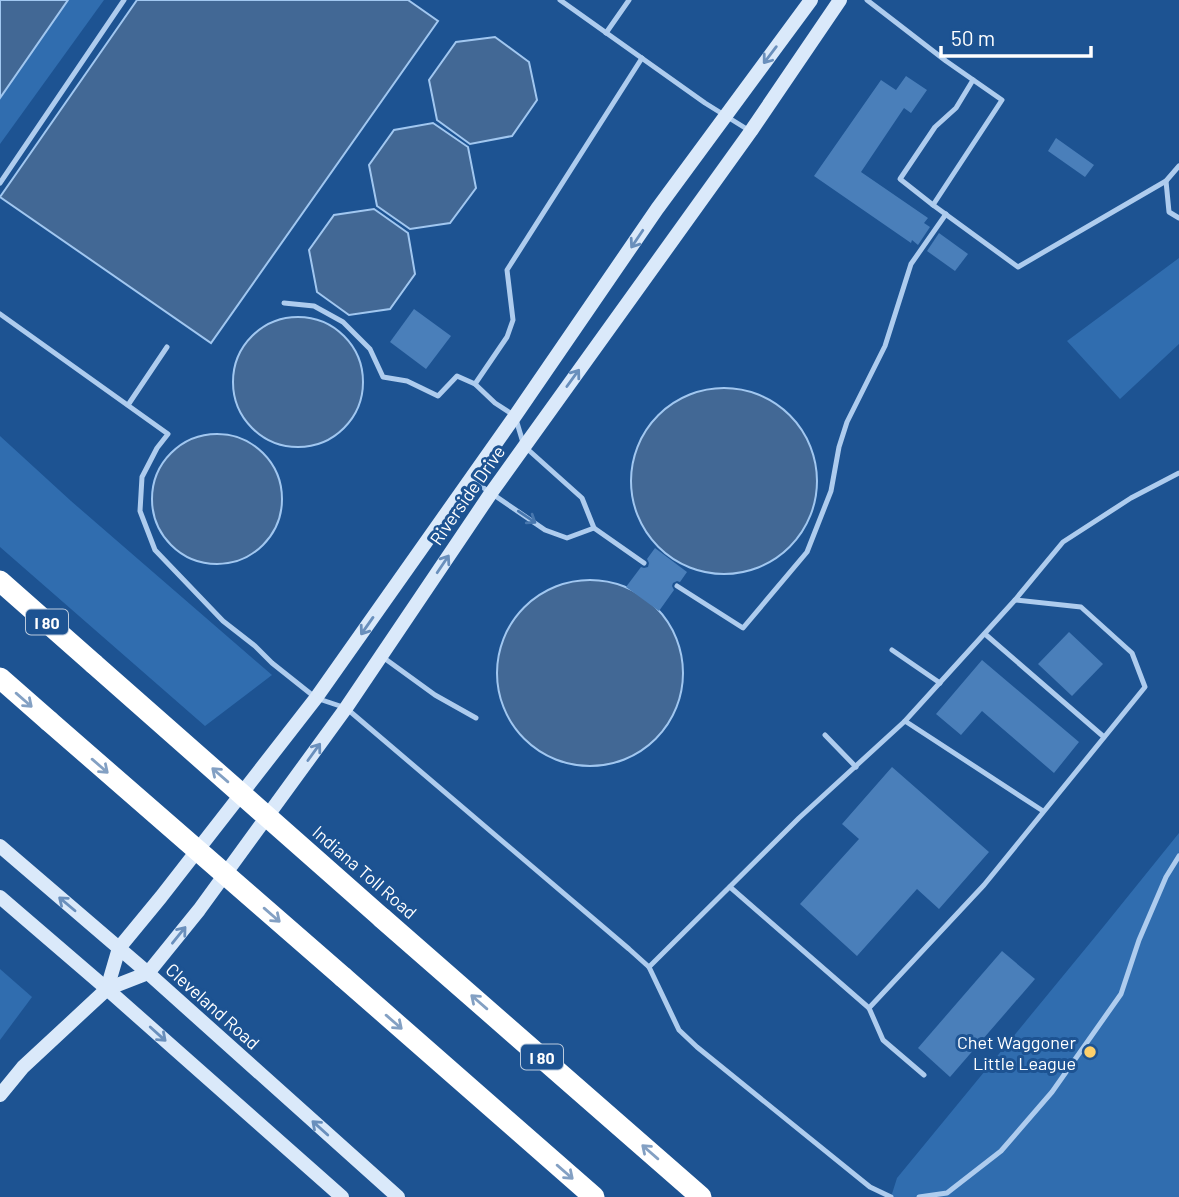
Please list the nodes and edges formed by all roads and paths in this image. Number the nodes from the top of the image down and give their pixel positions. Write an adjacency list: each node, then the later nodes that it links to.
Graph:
1 (124, 0): 14 (lane)
2 (560, 0): 7 (lane)
3 (629, 0): 7 (lane)
4 (811, 0): 10 (street, Riverside Drive, one-way to 10)
5 (840, 0): 11 (street, Riverside Drive)
6 (867, 0): 9 (lane)
7 (606, 33): 8 (lane)
8 (642, 58): 10 (lane); 21 (lane)
9 (973, 80): 15 (lane); 15 (lane)
10 (726, 114): 11 (lane); 23 (street, Riverside Drive, one-way to 23)
11 (751, 131): 24 (street, Riverside Drive, one-way to 11)
12 (1179, 166): 13 (lane)
13 (1166, 181): 16 (lane); 17 (lane)
14 (0, 183)
15 (933, 205): 16 (lane)
16 (946, 215): 31 (lane)
17 (1179, 218)
18 (284, 303): 21 (lane)
19 (0, 314): 22 (lane)
20 (167, 346): 22 (lane)
21 (475, 384): 23 (lane)
22 (128, 405): 38 (lane)
23 (515, 416): 24 (lane); 26 (street, Riverside Drive)
24 (524, 446): 27 (street, Riverside Drive); 28 (lane)
25 (1179, 473): 32 (lane)
26 (470, 479): 27 (lane); 38 (street, Riverside Drive, one-way to 38)
27 (491, 493): 28 (lane, one-way to 28); 35 (street, Riverside Drive, one-way to 27)
28 (594, 528): 29 (lane)
29 (644, 563)
30 (0, 581): 62 (highway, Indiana Toll Road / I 80, one-way to 30, bridge)
31 (677, 586)
32 (1015, 600): 33 (lane); 43 (lane)
33 (985, 634): 37 (lane); 43 (lane)
34 (892, 650): 37 (lane)
35 (381, 656): 39 (street, Riverside Drive); 40 (lane)
36 (0, 678): 61 (highway, one-way to 61, bridge)
37 (940, 683): 41 (lane)
38 (316, 698): 39 (lane); 50 (street, Riverside Drive)
39 (346, 708): 51 (lane); 52 (street, Riverside Drive, one-way to 39)
40 (476, 718)
41 (905, 722): 44 (lane); 45 (lane)
42 (825, 735): 44 (lane)
43 (1104, 737): 45 (lane)
44 (856, 767): 48 (lane)
45 (1043, 811): 54 (lane)
46 (0, 846): 50 (street, Cleveland Road, one-way to 46)
47 (1179, 856): 64 (lane)
48 (730, 887): 51 (lane); 54 (lane)
49 (0, 897): 53 (street)
50 (119, 948): 52 (street, Cleveland Road); 53 (street, Riverside Drive)
51 (649, 967): 63 (lane)
52 (148, 972): 53 (street, Riverside Drive); 60 (street, Cleveland Road, one-way to 52)
53 (107, 989): 55 (street, Riverside Drive); 59 (street, one-way to 59)
54 (869, 1008): 56 (lane)
55 (23, 1067): 57 (street, Riverside Drive); 58 (street, Riverside Drive)
56 (924, 1075)
57 (0, 1080)
58 (0, 1095)
59 (342, 1197)
60 (398, 1197)
61 (594, 1197)
62 (701, 1197)
63 (891, 1197)
64 (919, 1197)

